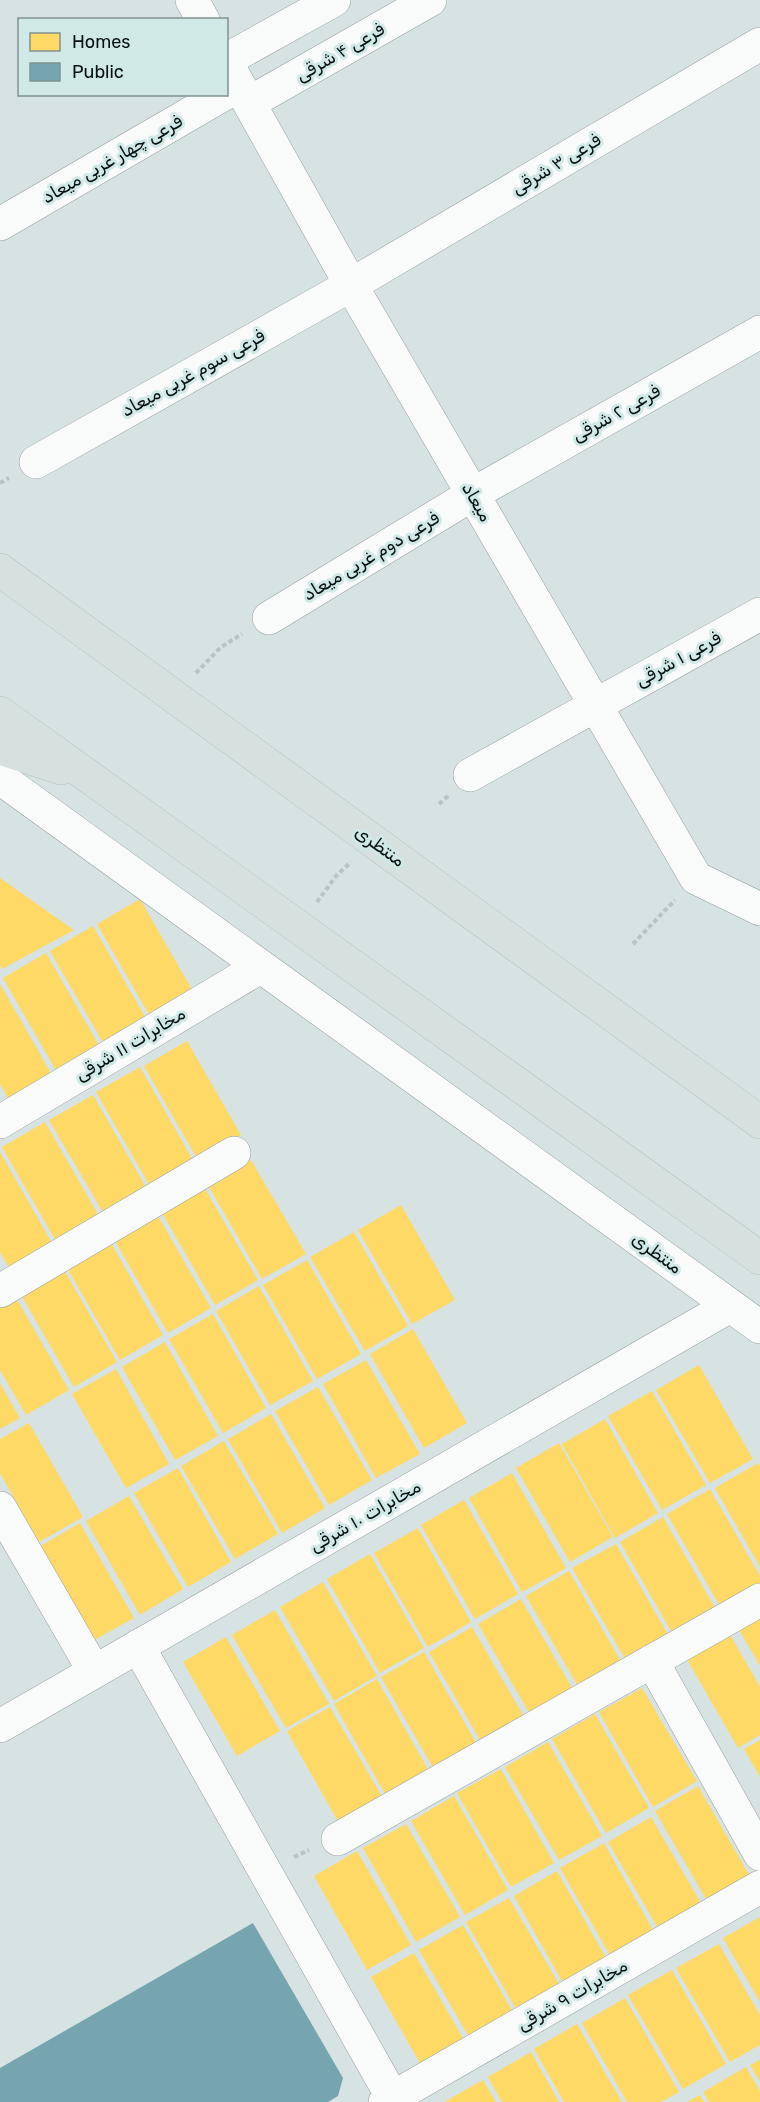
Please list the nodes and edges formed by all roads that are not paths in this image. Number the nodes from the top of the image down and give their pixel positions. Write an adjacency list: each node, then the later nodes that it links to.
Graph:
1 (192, 0): 4 (street)
2 (334, 0): 6 (street)
3 (430, 0): 6 (street, فرعی ۴ شرقی)
4 (202, 18)
5 (760, 44): 9 (street, فرعی ۳ شرقی)
6 (232, 83): 9 (street, میعاد)
7 (211, 96): 8 (street, فرعی چهار غربی میعاد)
8 (0, 224)
9 (351, 285): 11 (street, فرعی سوم غربی میعاد); 12 (street, میعاد)
10 (760, 332): 12 (street, فرعی ۲ شرقی)
11 (36, 462)
12 (472, 494): 15 (street, فرعی دوم غربی میعاد); 16 (street, میعاد)
13 (0, 570): 24 (main road, منتظری)
14 (760, 614): 16 (street, فرعی ۱ شرقی)
15 (269, 618)
16 (596, 705): 19 (street, فرعی ۱ شرقی); 22 (street, میعاد)
17 (0, 713): 21 (main road)
18 (0, 748): 21 (main road)
19 (470, 775)
20 (0, 778): 23 (street, منتظری)
21 (94, 780): 27 (main road)
22 (760, 909)
23 (260, 967): 25 (street, مخابرات ۱۱ شرقی); 29 (street, منتظری)
24 (756, 1118)
25 (0, 1122)
26 (234, 1153): 28 (street)
27 (760, 1258)
28 (0, 1291)
29 (730, 1306): 30 (street, منتظری); 33 (street, مخابرات ۱۰ شرقی)
30 (760, 1327)
31 (0, 1508): 35 (street)
32 (760, 1600): 34 (street)
33 (138, 1647): 35 (street, مخابرات ۱۰ شرقی); 40 (street)
34 (652, 1661): 37 (street); 38 (street)
35 (94, 1671): 36 (street, مخابرات ۱۰ شرقی)
36 (0, 1726)
37 (338, 1839)
38 (760, 1854)
39 (760, 1887): 40 (street, مخابرات ۹ شرقی)
40 (391, 2100)

